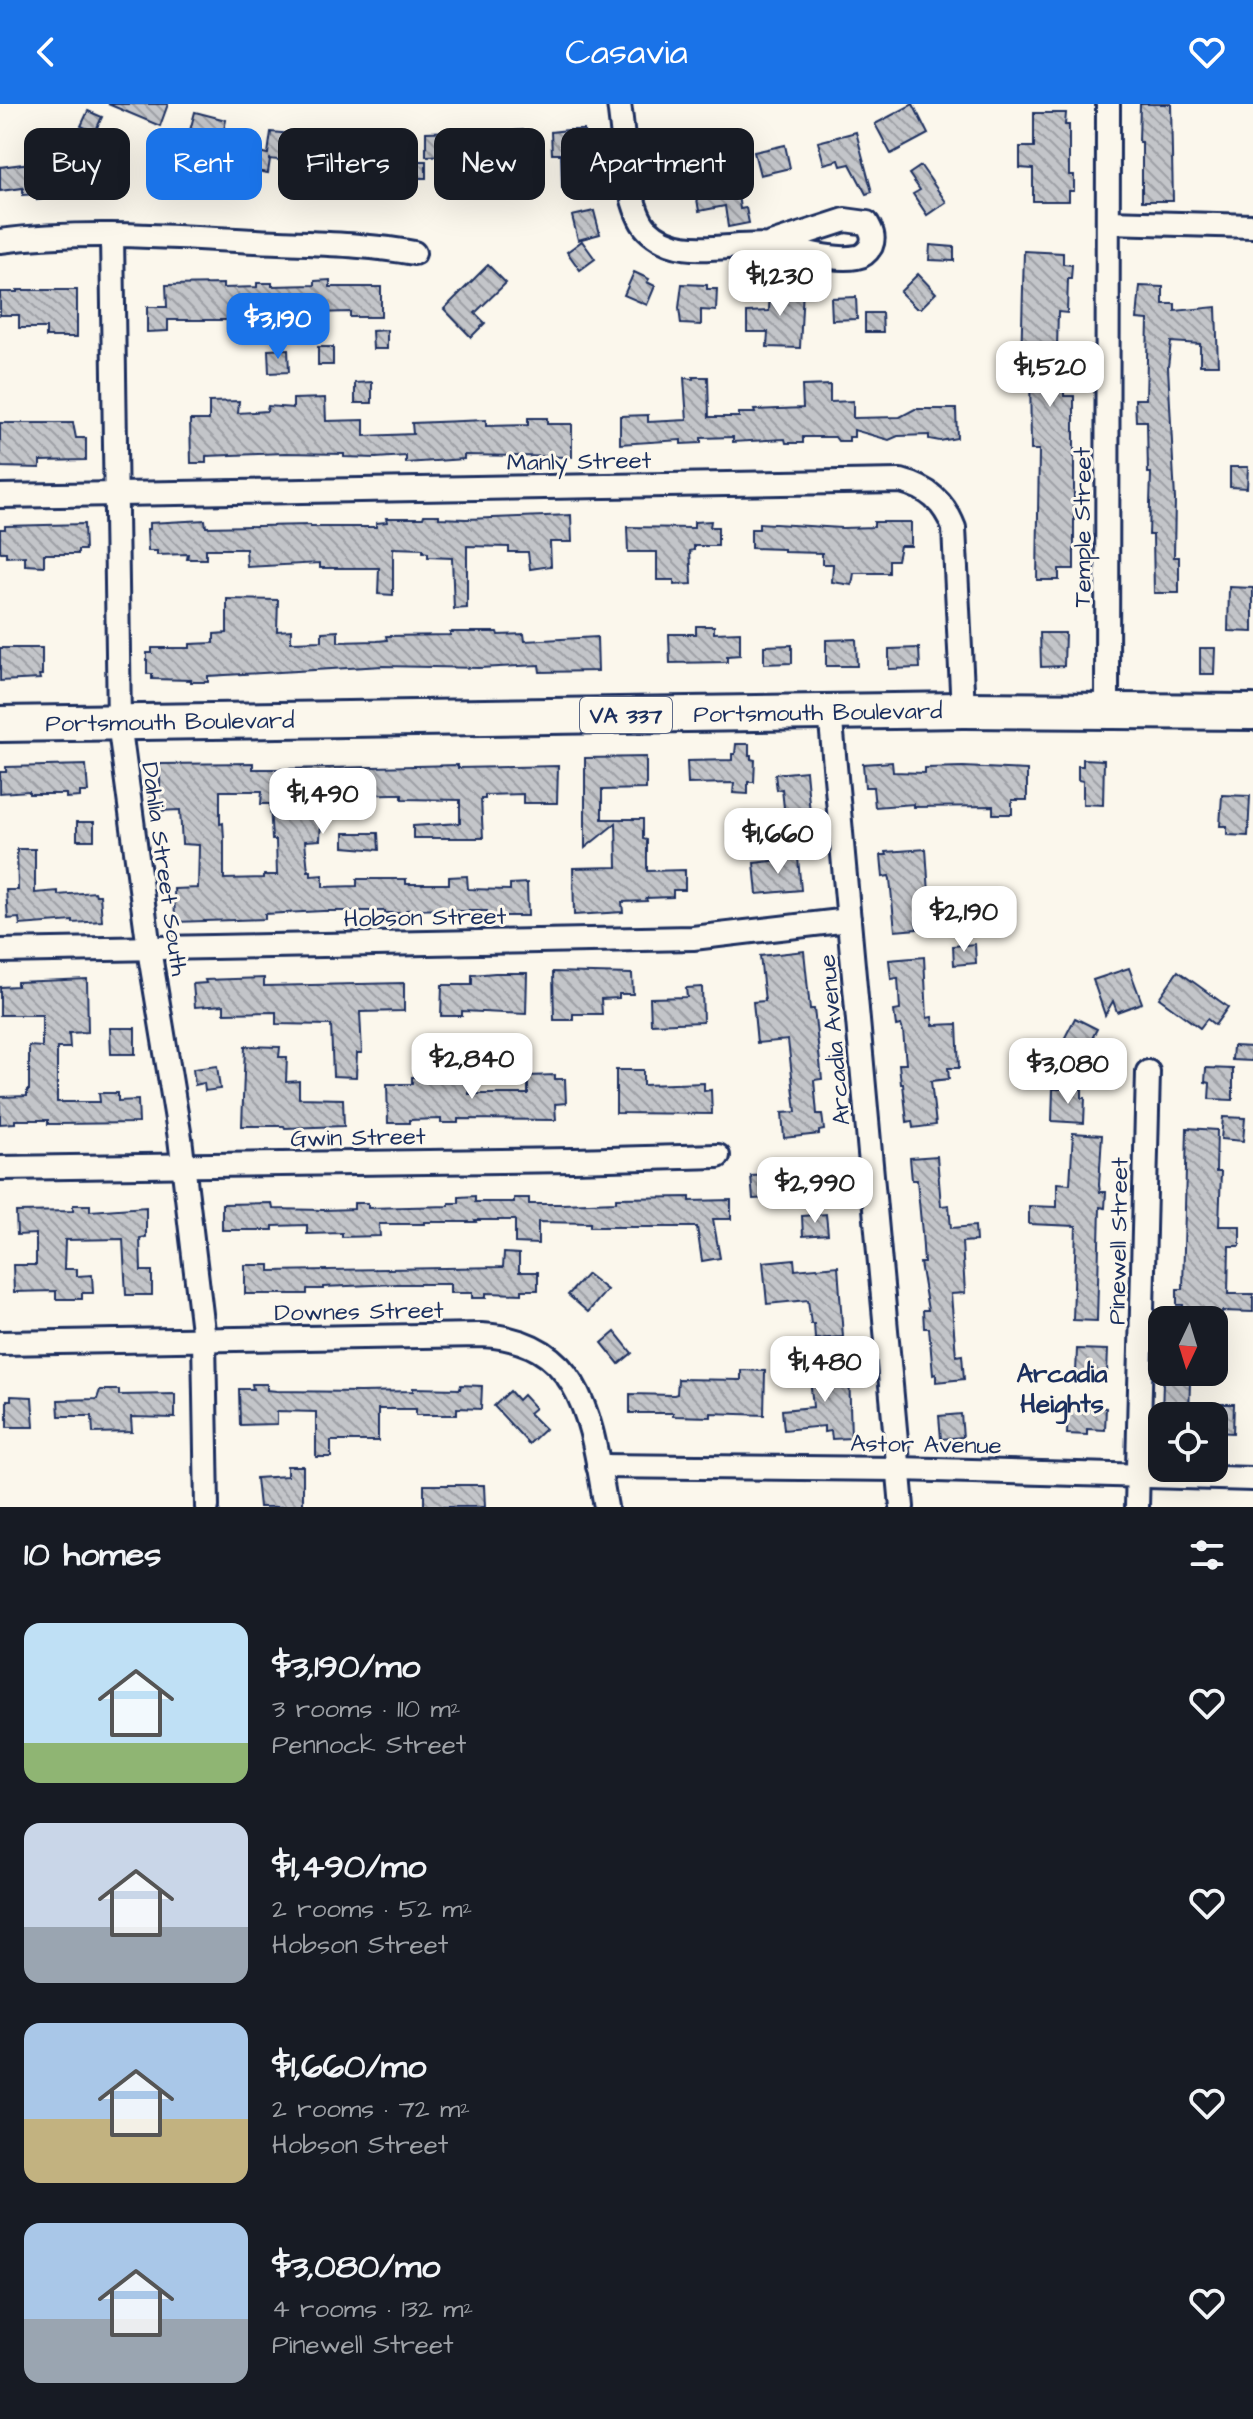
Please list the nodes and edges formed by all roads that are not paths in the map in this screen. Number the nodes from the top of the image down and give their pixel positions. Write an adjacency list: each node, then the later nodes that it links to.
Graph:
1 (619, 104): 7 (street)
2 (1108, 104): 3 (street, Temple Street)
3 (1108, 222): 4 (street); 12 (street, Temple Street)
4 (1253, 226)
5 (112, 236): 6 (street); 8 (street); 9 (street, Dahlia Street South)
6 (0, 241)
7 (768, 245)
8 (414, 253)
9 (116, 494): 10 (street, Manly Street); 11 (street, Manly Street); 15 (street, Dahlia Street South)
10 (0, 496)
11 (963, 710): 12 (main road, Portsmouth Boulevard / VA 337); 13 (main road, Portsmouth Boulevard / VA 337)
12 (1107, 710): 14 (main road, Portsmouth Boulevard / VA 337)
13 (830, 711): 15 (main road, Portsmouth Boulevard / VA 337); 17 (street, Arcadia Avenue)
14 (1253, 712)
15 (119, 722): 16 (main road, Portsmouth Boulevard / VA 337); 18 (street, Dahlia Street South)
16 (0, 724)
17 (849, 920): 18 (street, Hobson Street); 27 (street, Arcadia Avenue)
18 (149, 949): 19 (street, Hobson Street); 22 (street, Dahlia Street South)
19 (0, 951)
20 (1148, 1072): 28 (street, Pinewell Street)
21 (718, 1156): 22 (street, Gwin Street)
22 (183, 1166): 23 (street, Gwin Street); 24 (street, Dahlia Street South)
23 (0, 1168)
24 (204, 1339): 25 (street, Downes Street); 26 (street, Downes Street); 30 (street, Dahlia Street South)
25 (0, 1343)
26 (598, 1466): 27 (street, Astor Avenue); 31 (street, Downes Street)
27 (899, 1469): 28 (street, Astor Avenue); 32 (street, Arcadia Avenue)
28 (1138, 1475): 29 (street, Astor Avenue); 33 (street, Pinewell Street)
29 (1253, 1479)
30 (207, 1507)
31 (606, 1507)
32 (902, 1507)
33 (1137, 1507)

